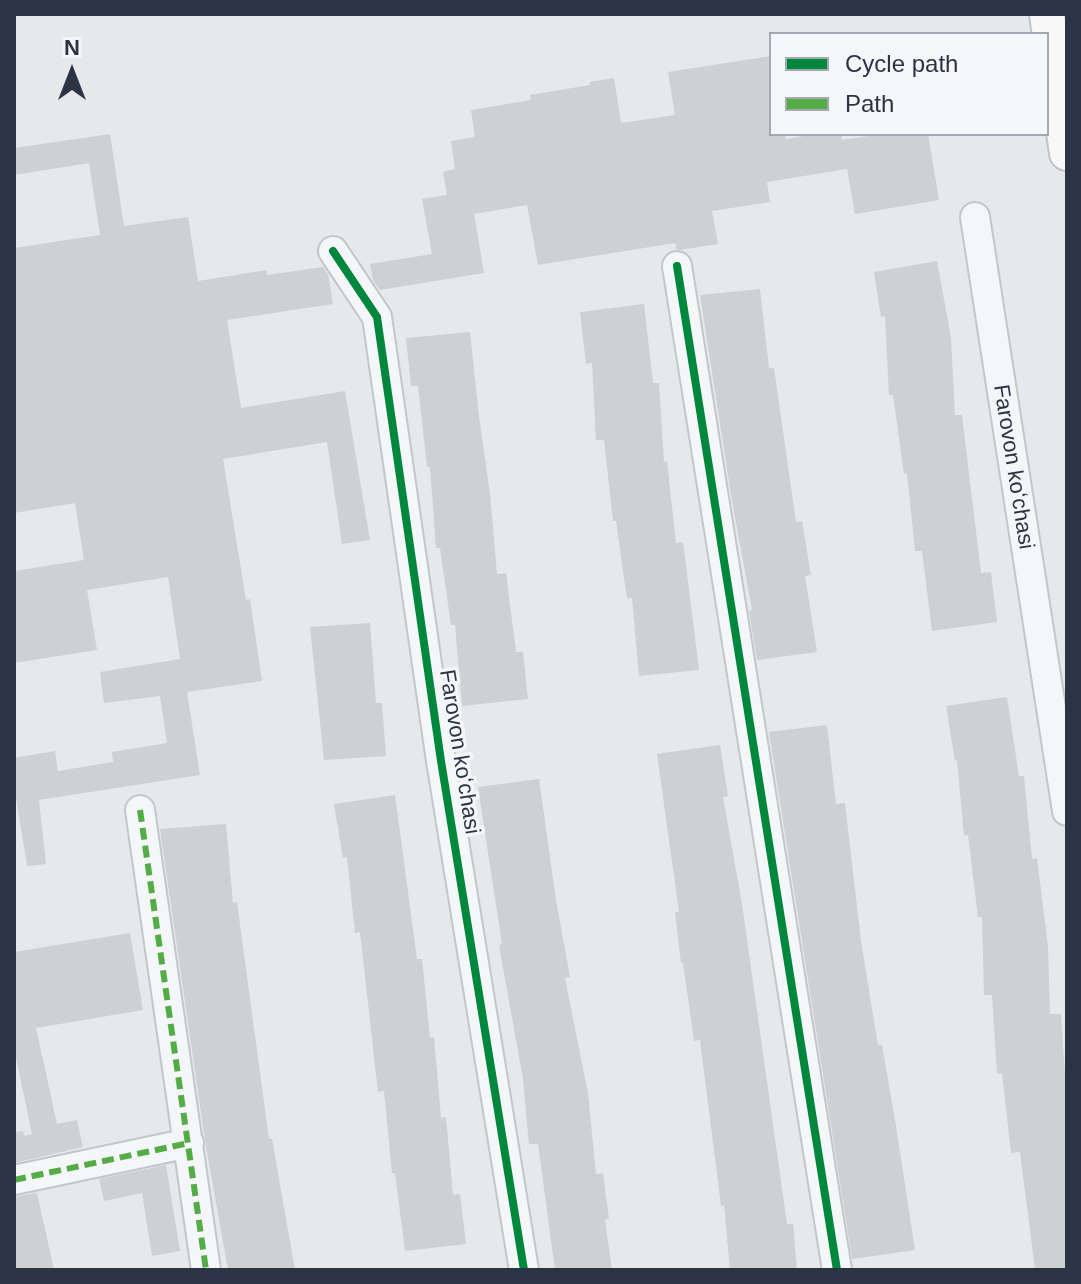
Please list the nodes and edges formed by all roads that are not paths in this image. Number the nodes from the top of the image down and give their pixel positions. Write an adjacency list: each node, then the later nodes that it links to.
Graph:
1 (1047, 14): 2 (main road)
2 (1067, 153)
3 (975, 217): 7 (street, Farovon koʻchasi)
4 (333, 251): 11 (street, Farovon koʻchasi)
5 (677, 266): 12 (street)
6 (140, 810): 8 (street)
7 (1067, 811)
8 (189, 1143): 9 (street); 10 (street)
9 (14, 1180)
10 (206, 1270)
11 (524, 1270)
12 (837, 1270)

